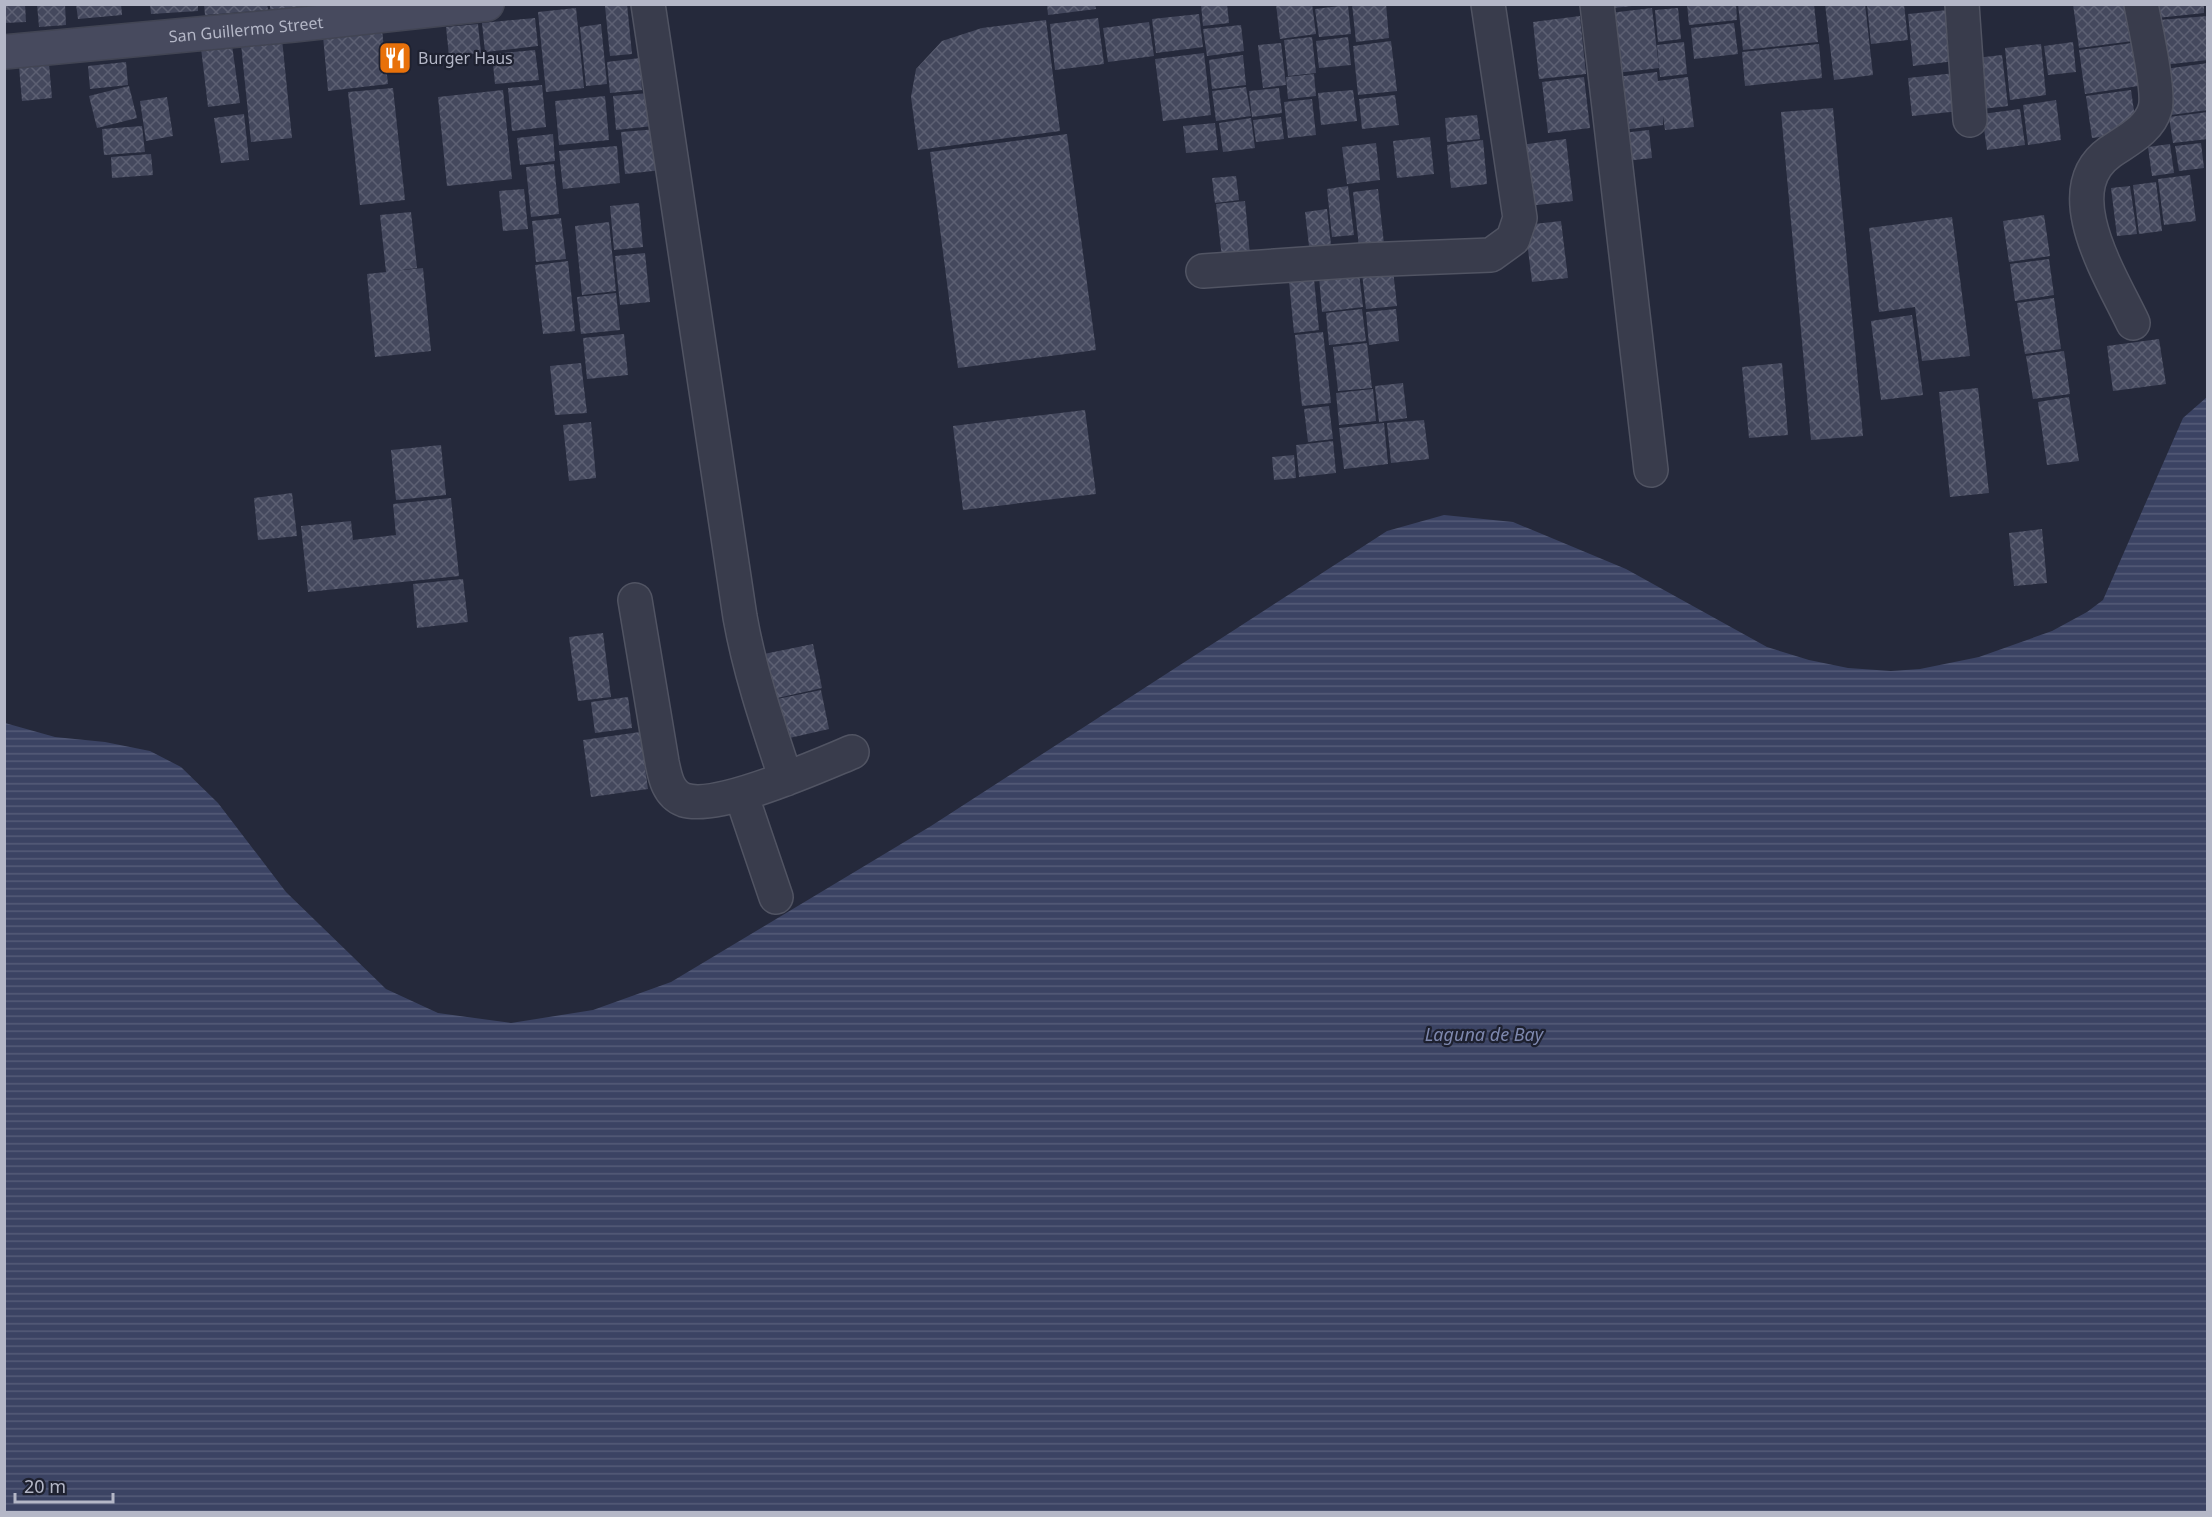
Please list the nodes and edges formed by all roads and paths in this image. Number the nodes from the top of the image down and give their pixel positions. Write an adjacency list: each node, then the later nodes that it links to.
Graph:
1 (488, 4): 7 (main road, San Guillermo Street)
2 (648, 4): 14 (street)
3 (1488, 4): 9 (street)
4 (1597, 4): 11 (street)
5 (1962, 4): 8 (street)
6 (2141, 4): 10 (street)
7 (4, 52)
8 (1970, 120)
9 (1203, 271)
10 (2133, 323)
11 (1651, 470)
12 (635, 600): 15 (street)
13 (852, 752): 14 (street)
14 (786, 779): 15 (street)
15 (741, 794): 16 (street)
16 (776, 897)

